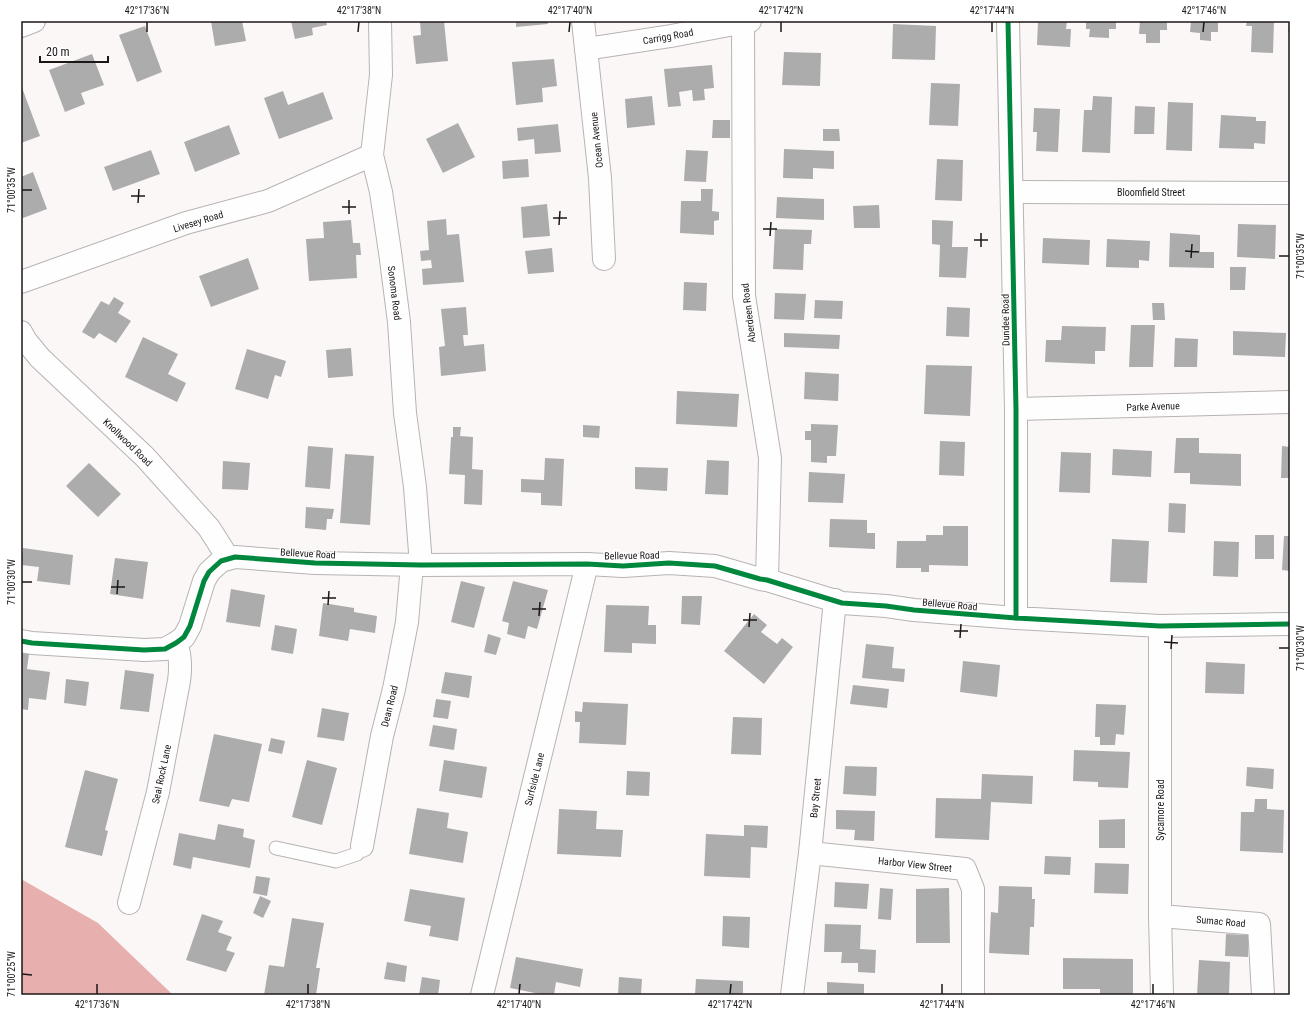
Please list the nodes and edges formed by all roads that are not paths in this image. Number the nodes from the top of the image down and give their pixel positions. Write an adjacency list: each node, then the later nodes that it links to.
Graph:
1 (34, 21): 6 (street)
2 (380, 21): 8 (street, Sonoma Road)
3 (583, 21): 7 (street, Ocean Avenue)
4 (745, 21): 7 (street, Carrigg Road); 19 (street, Aberdeen Road)
5 (1008, 21): 9 (street, Dundee Road)
6 (21, 26)
7 (586, 49): 11 (street, Ocean Avenue)
8 (372, 155): 12 (street, Livesey Road); 18 (street, Sonoma Road)
9 (1012, 192): 10 (street, Bloomfield Street); 15 (street, Dundee Road)
10 (1290, 193)
11 (604, 259)
12 (21, 282)
13 (21, 332): 16 (street, Knollwood Road)
14 (1290, 402): 15 (street, Parke Avenue)
15 (1016, 409): 21 (street, Dundee Road)
16 (228, 558): 18 (street, Bellevue Road); 25 (street)
17 (587, 564): 18 (street, Bellevue Road); 19 (street, Bellevue Road); 31 (street, Surfside Lane)
18 (417, 565): 26 (street, Dean Road)
19 (767, 580): 20 (street, Bellevue Road)
20 (835, 600): 21 (street, Bellevue Road); 28 (street, Bay Street)
21 (1016, 618): 23 (street, Bellevue Road)
22 (1290, 624): 23 (street, Bellevue Road)
23 (1160, 626): 30 (street, Sycamore Road)
24 (21, 640): 25 (street)
25 (176, 643): 29 (street, Seal Rock Lane)
26 (362, 846): 27 (lane)
27 (276, 848)
28 (810, 853): 32 (street, Bay Street); 33 (street, Harbor View Street)
29 (129, 903)
30 (1160, 916): 34 (street, Sycamore Road); 35 (street, Sumac Road)
31 (482, 995)
32 (792, 995)
33 (973, 995)
34 (1162, 995)
35 (1263, 995)

